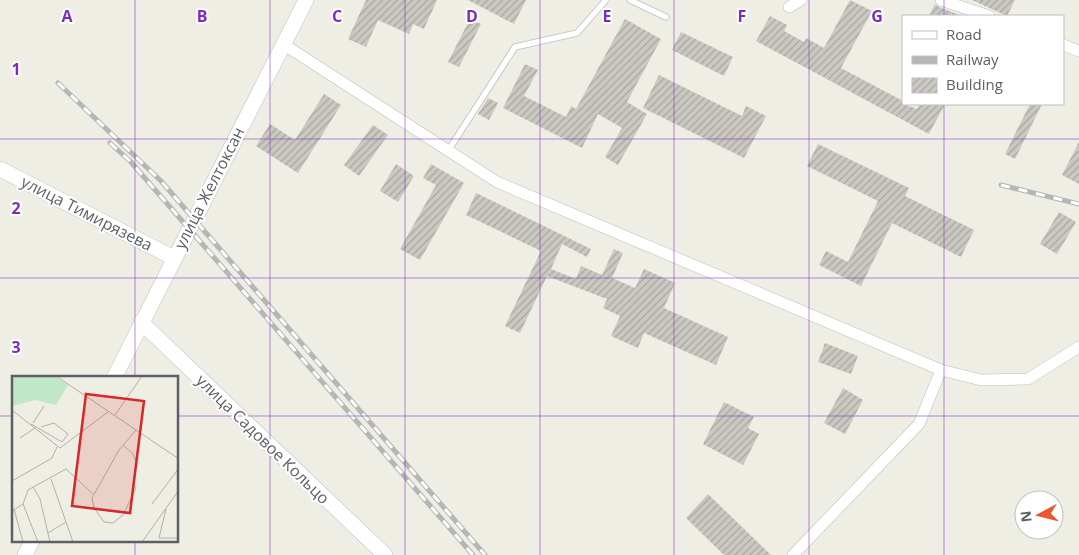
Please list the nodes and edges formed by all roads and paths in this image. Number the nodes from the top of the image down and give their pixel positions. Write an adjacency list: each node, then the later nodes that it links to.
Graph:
1 (306, 0): 9 (street, улица Желтоксан)
2 (606, 0): 12 (lane)
3 (630, 0): 8 (lane)
4 (800, 0): 6 (street)
5 (941, 0): 7 (street)
6 (789, 7)
7 (986, 15)
8 (666, 17)
9 (283, 44): 12 (street); 14 (street, улица Желтоксан)
10 (1064, 45): 11 (street)
11 (1079, 52)
12 (448, 151): 17 (street)
13 (0, 169): 14 (street, улица Тимирязева)
14 (174, 258): 15 (street, улица Желтоксан)
15 (141, 322): 18 (street, улица Желтоксан); 21 (street, улица Садовое Кольцо)
16 (1079, 347): 17 (street)
17 (941, 370): 22 (street)
18 (115, 376)
19 (32, 542): 20 (street)
20 (25, 555)
21 (386, 555)
22 (793, 555)

